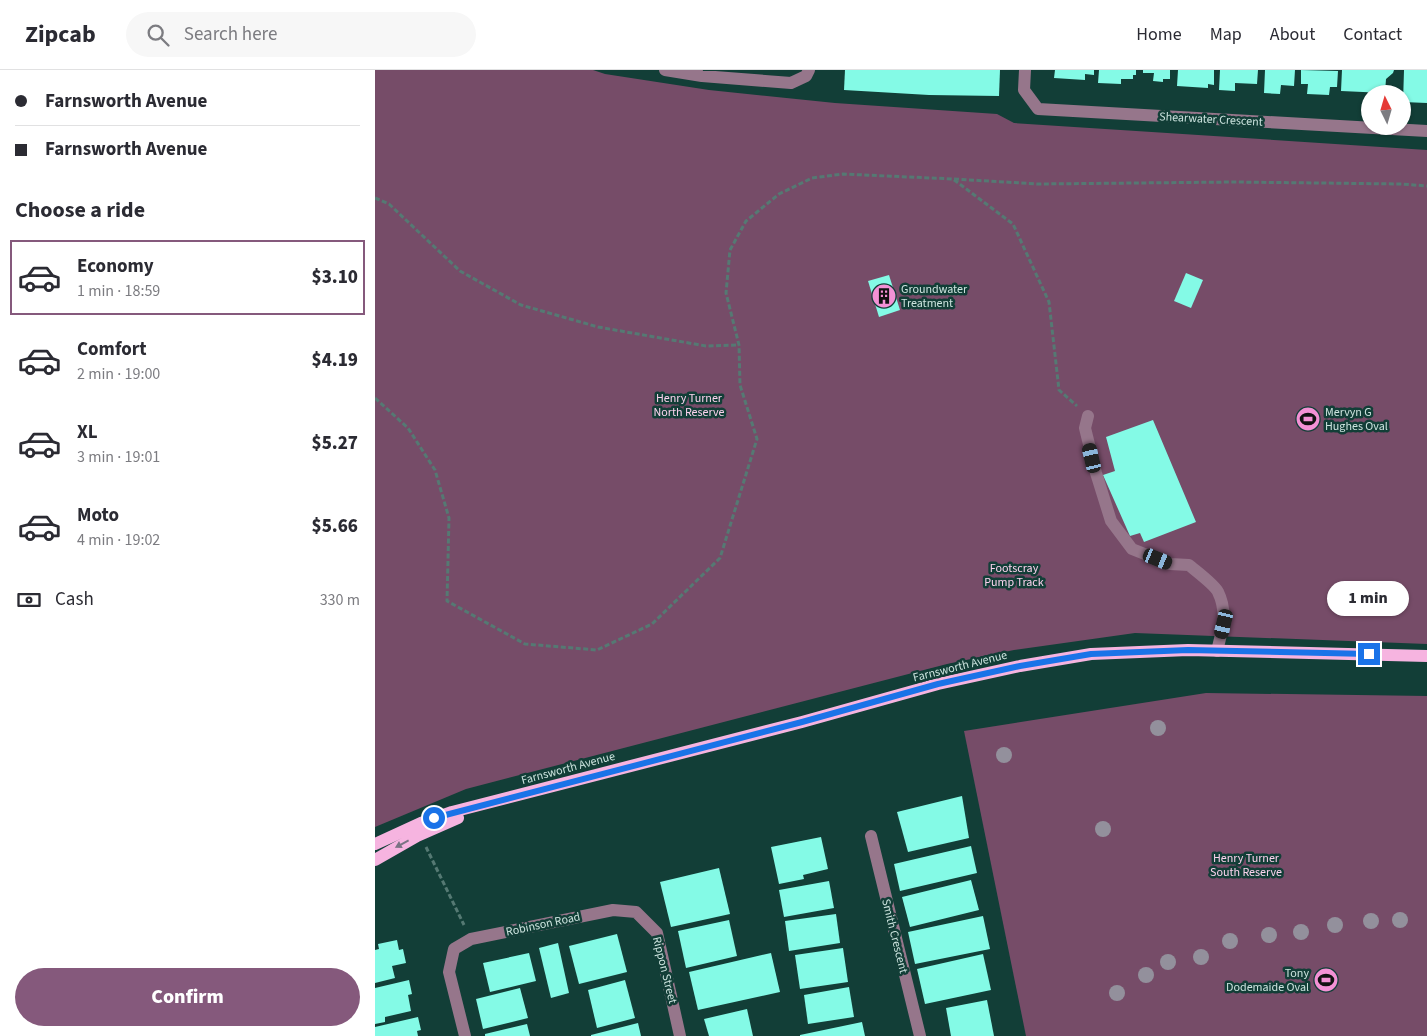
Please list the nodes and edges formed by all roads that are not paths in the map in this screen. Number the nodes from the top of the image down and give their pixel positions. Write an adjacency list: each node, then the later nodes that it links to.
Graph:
1 (665, 70): 3 (street)
2 (1025, 70): 4 (street, Shearwater Crescent)
3 (807, 73)
4 (1427, 131)
5 (1088, 416): 6 (street)
6 (1217, 651): 7 (main road, Farnsworth Avenue); 8 (main road, Farnsworth Avenue)
7 (1427, 656)
8 (511, 797): 10 (main road, Farnsworth Avenue); 11 (main road, Farnsworth Avenue, one-way to 11)
9 (871, 836): 15 (street, Smith Crescent)
10 (375, 844)
11 (375, 860)
12 (636, 912): 13 (street, Robinson Road); 14 (street, Rippon Street)
13 (465, 1036)
14 (680, 1036)
15 (920, 1036)

